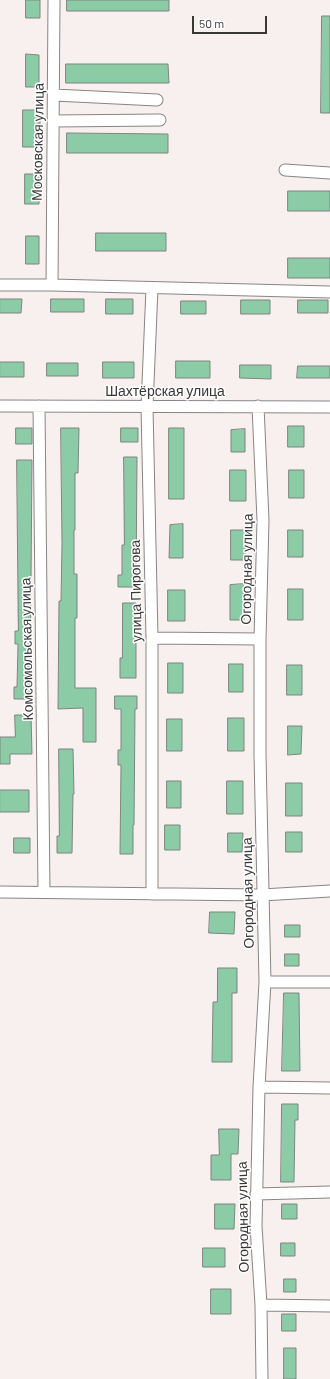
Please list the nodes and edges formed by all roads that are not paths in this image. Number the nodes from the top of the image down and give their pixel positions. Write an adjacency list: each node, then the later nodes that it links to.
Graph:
1 (54, 0): 2 (street, Московская улица)
2 (54, 95): 3 (street); 5 (street, Московская улица)
3 (158, 100)
4 (160, 120): 5 (street)
5 (53, 121): 9 (street, Московская улица)
6 (285, 170): 7 (street)
7 (330, 173)
8 (0, 285): 9 (street)
9 (52, 285): 10 (street)
10 (152, 288): 11 (street); 15 (street, улица Пирогова)
11 (330, 292)
12 (0, 406): 13 (street, Шахтёрская улица)
13 (39, 406): 15 (street, Шахтёрская улица); 21 (street, Комсомольская улица)
14 (258, 406): 15 (street, Шахтёрская улица); 16 (street, Шахтёрская улица); 18 (street, Огородная улица)
15 (147, 407): 17 (street, улица Пирогова)
16 (330, 407)
17 (152, 638): 18 (street); 22 (street, улица Пирогова)
18 (260, 639): 23 (street, Огородная улица)
19 (330, 891): 23 (street)
20 (0, 892): 21 (street)
21 (44, 892): 22 (street)
22 (152, 894): 23 (street)
23 (262, 895): 24 (street, Огородная улица)
24 (265, 982): 25 (street); 26 (street, Огородная улица)
25 (330, 982)
26 (259, 1087): 27 (street); 29 (street, Огородная улица)
27 (330, 1088)
28 (330, 1192): 29 (street)
29 (256, 1194): 30 (street, Огородная улица)
30 (261, 1305): 31 (street); 32 (street, Огородная улица)
31 (330, 1306)
32 (262, 1379)

